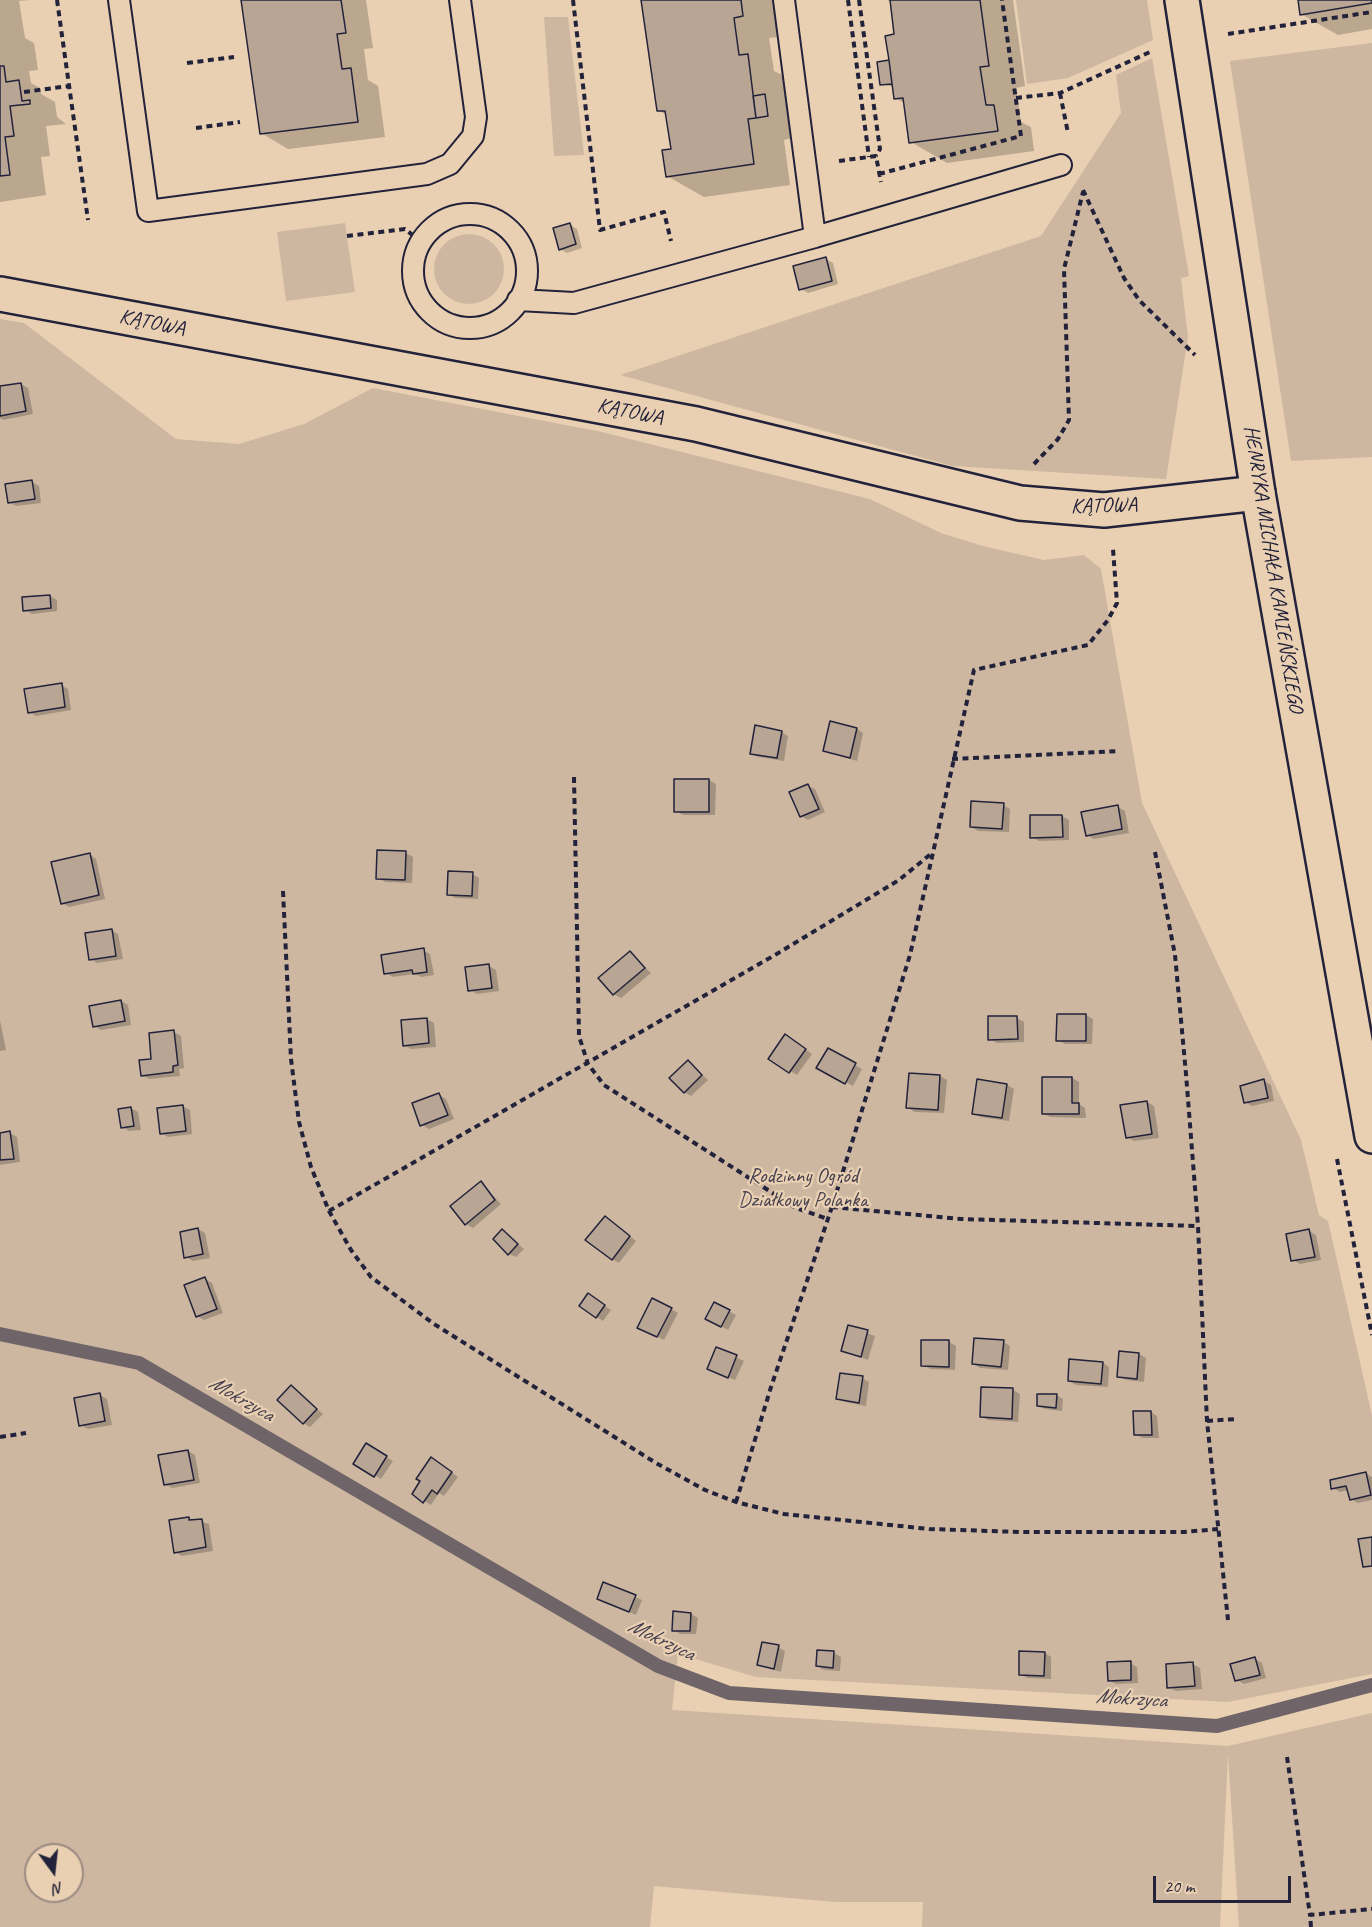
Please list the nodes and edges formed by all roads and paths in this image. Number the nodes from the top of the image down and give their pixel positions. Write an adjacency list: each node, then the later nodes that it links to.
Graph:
1 (57, 0): 15 (path)
2 (119, 0): 3 (lane)
3 (460, 0)
4 (573, 0): 34 (path)
5 (783, 0): 25 (lane)
6 (848, 0): 23 (path)
7 (859, 0): 22 (path)
8 (1002, 0): 18 (path)
9 (1182, 0): 38 (street, HENRYKA MICHAŁA KAMIEŃSKIEGO)
10 (1372, 12): 11 (path)
11 (1257, 30)
12 (1151, 52): 17 (path)
13 (234, 57): 14 (path)
14 (187, 63)
15 (69, 86): 16 (path); 30 (path)
16 (24, 92)
17 (1060, 93): 18 (path); 21 (path)
18 (1016, 98): 26 (path)
19 (240, 122): 20 (path)
20 (196, 128)
21 (1068, 135)
22 (876, 156): 23 (path); 26 (path)
23 (869, 157): 25 (path)
24 (1061, 165): 29 (lane)
25 (806, 166): 32 (lane)
26 (879, 174): 29 (path)
27 (1080, 178): 28 (path)
28 (1083, 189): 37 (path); 39 (path)
29 (888, 215): 32 (lane)
30 (88, 220)
31 (347, 236): 33 (path)
32 (815, 237): 34 (lane)
33 (421, 242): 36 (lane); 36 (lane)
34 (678, 274): 36 (lane)
35 (0, 294): 39 (street, KĄTOWA)
36 (518, 300)
37 (1201, 355)
38 (1258, 493): 40 (street, KĄTOWA); 48 (street, HENRYKA MICHAŁA KAMIEŃSKIEGO)
39 (1020, 503): 40 (street, KĄTOWA)
40 (1104, 510): 42 (path)
41 (1119, 751): 42 (path)
42 (952, 759): 44 (path)
43 (574, 777): 47 (path)
44 (932, 852): 47 (path); 49 (path)
45 (1155, 852): 52 (path)
46 (283, 891): 50 (path)
47 (588, 1064): 50 (path); 51 (path)
48 (1372, 1136)
49 (832, 1207): 51 (path); 52 (path)
50 (329, 1211): 57 (path)
51 (828, 1219): 57 (path)
52 (1198, 1226): 54 (path)
53 (1236, 1419): 54 (path)
54 (1207, 1421): 58 (path)
55 (26, 1433): 56 (path)
56 (0, 1437)
57 (735, 1502): 58 (path)
58 (1218, 1529): 59 (path)
59 (1228, 1620)
60 (1287, 1757): 62 (path)
61 (1372, 1909): 62 (path)
62 (1310, 1915): 63 (path)
63 (1311, 1927)

